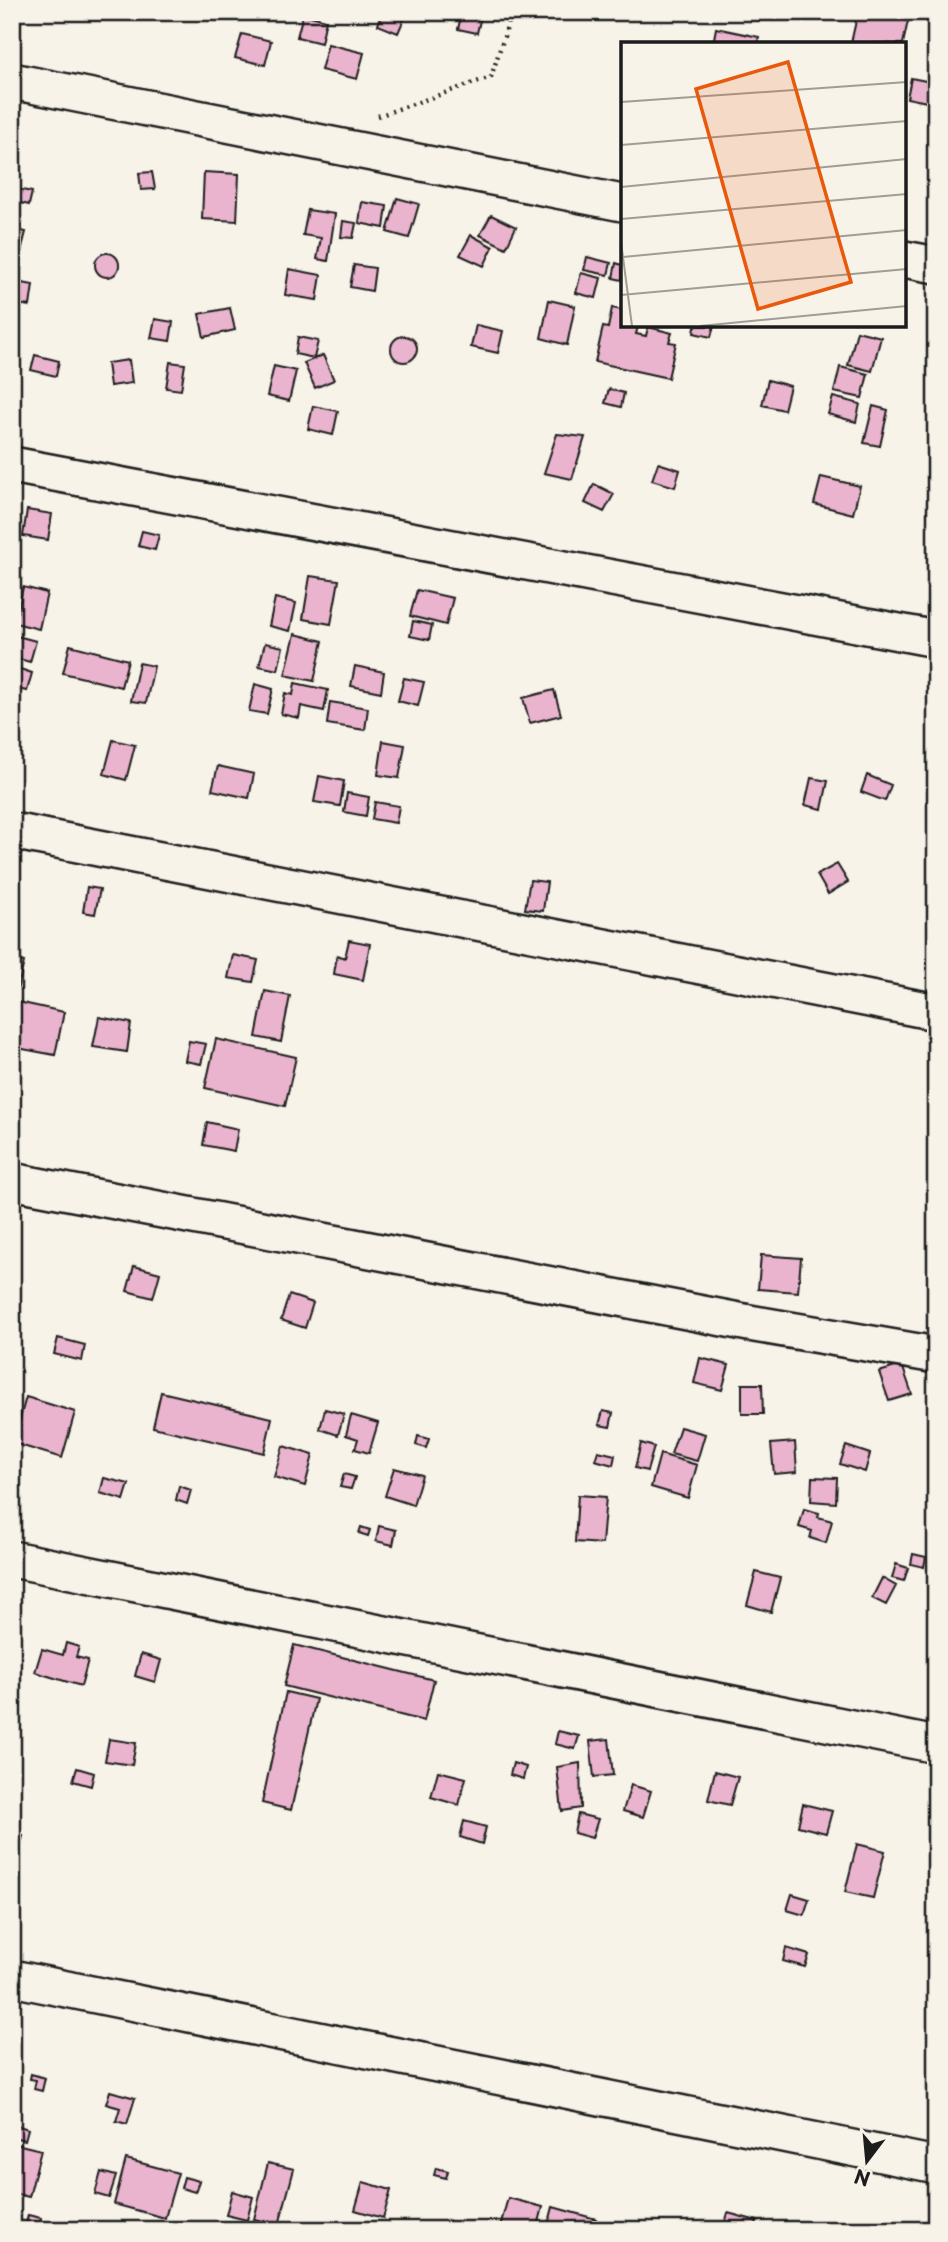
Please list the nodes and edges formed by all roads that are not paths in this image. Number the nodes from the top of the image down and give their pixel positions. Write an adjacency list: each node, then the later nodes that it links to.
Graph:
1 (12, 82): 2 (street)
2 (621, 203)
3 (906, 258): 4 (street)
4 (936, 265)
5 (12, 464): 6 (street)
6 (936, 639)
7 (12, 831): 8 (street)
8 (936, 1012)
9 (12, 1181): 10 (street)
10 (936, 1355)
11 (12, 1559): 12 (street)
12 (936, 1745)
13 (12, 1978): 14 (street)
14 (936, 2165)

